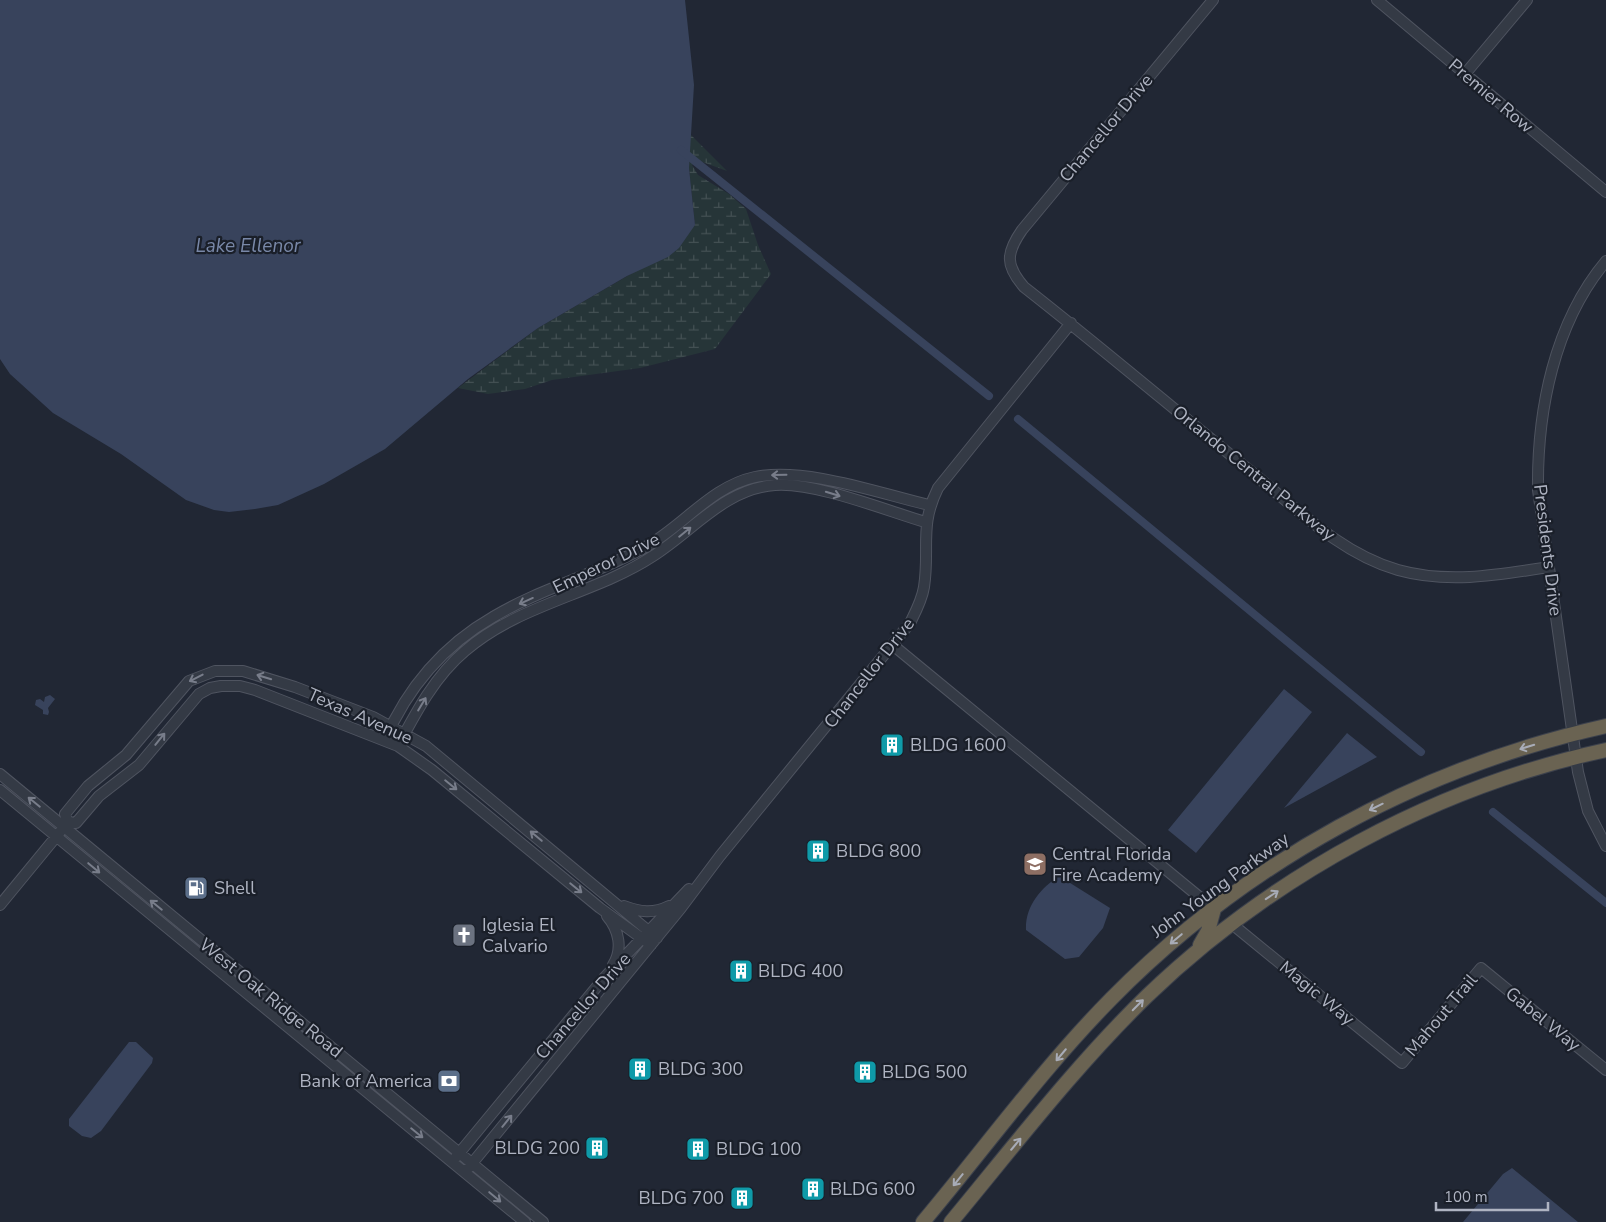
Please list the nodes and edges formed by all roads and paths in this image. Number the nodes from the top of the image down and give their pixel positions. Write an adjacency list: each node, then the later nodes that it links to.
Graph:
1 (1213, 0): 6 (street, Chancellor Drive)
2 (1377, 0): 4 (street, Premier Row)
3 (1527, 0): 4 (street)
4 (1465, 74): 5 (street, Premier Row)
5 (1606, 192)
6 (1009, 261): 8 (street, Orlando Central Parkway)
7 (1606, 261): 11 (street, Presidents Drive)
8 (1070, 324): 9 (street, Chancellor Drive); 11 (street, Orlando Central Parkway)
9 (929, 505): 10 (street, Chancellor Drive); 19 (street, Emperor Drive, one-way to 19)
10 (925, 522): 12 (street, Chancellor Drive); 21 (street, Emperor Drive, one-way to 10)
11 (1548, 567): 22 (street, Presidents Drive)
12 (894, 646): 38 (street, Chancellor Drive); 44 (street)
13 (243, 671): 14 (street); 15 (street, Texas Avenue, one-way to 13); 16 (street, Texas Avenue, one-way to 16)
14 (240, 686): 17 (street, Texas Avenue); 18 (street, Texas Avenue)
15 (295, 687): 17 (street); 19 (street, Texas Avenue)
16 (176, 695): 18 (street); 25 (street, Texas Avenue)
17 (290, 703): 23 (street, Texas Avenue)
18 (188, 705): 27 (street, Texas Avenue, one-way to 18)
19 (391, 726): 21 (street, Texas Avenue); 23 (street, Emperor Drive)
20 (1606, 726): 22 (highway, John Young Parkway)
21 (405, 733): 24 (street, Emperor Drive); 29 (street, Texas Avenue)
22 (1574, 734): 28 (street, Presidents Drive); 39 (highway, John Young Parkway, one-way to 39)
23 (385, 740): 24 (street, Texas Avenue)
24 (398, 746): 30 (street, Texas Avenue)
25 (134, 747): 27 (street); 32 (street, Texas Avenue)
26 (1606, 750): 28 (highway)
27 (145, 757): 34 (street, Texas Avenue)
28 (1576, 757): 37 (street, Presidents Drive); 45 (highway, one-way to 28)
29 (441, 758): 30 (street); 40 (street, Texas Avenue, one-way to 29)
30 (432, 770): 43 (street, Texas Avenue, one-way to 43)
31 (0, 774): 35 (street, West Oak Ridge Road, one-way to 31)
32 (88, 786): 34 (street); 35 (street, Texas Avenue)
33 (0, 790): 36 (street, West Oak Ridge Road)
34 (99, 796): 35 (street, Texas Avenue)
35 (66, 824): 36 (street, Texas Avenue); 51 (street, West Oak Ridge Road, one-way to 35)
36 (57, 837): 42 (street, Texas Avenue); 49 (street, West Oak Ridge Road, one-way to 49)
37 (1606, 846)
38 (720, 856): 41 (street, Chancellor Drive); 46 (street, Chancellor Drive)
39 (1253, 880): 44 (highway, John Young Parkway); 45 (highway)
40 (614, 901): 41 (street); 46 (street, Texas Avenue)
41 (676, 903): 46 (street, Chancellor Drive)
42 (0, 906)
43 (600, 908): 46 (street, Texas Avenue); 50 (street)
44 (1214, 909): 47 (highway); 60 (highway, John Young Parkway, one-way to 60)
45 (1232, 924): 47 (highway); 52 (street, Magic Way)
46 (649, 938): 50 (street, Chancellor Drive); 56 (street, Chancellor Drive, one-way to 46)
47 (1196, 953): 61 (highway, one-way to 47)
48 (1481, 968): 52 (street, Mahout Trail); 53 (street, Gabel Way)
49 (224, 976): 51 (street); 55 (street, West Oak Ridge Road, one-way to 55)
50 (604, 978): 54 (street, Chancellor Drive)
51 (252, 982): 54 (street, West Oak Ridge Road)
52 (1402, 1063)
53 (1606, 1070)
54 (460, 1152): 55 (street, Chancellor Drive); 56 (street, West Oak Ridge Road)
55 (452, 1162): 57 (street, West Oak Ridge Road)
56 (472, 1163): 57 (street, Chancellor Drive); 59 (street, West Oak Ridge Road)
57 (465, 1172): 58 (street, West Oak Ridge Road, one-way to 58)
58 (524, 1222)
59 (543, 1222)
60 (923, 1222)
61 (951, 1222)

